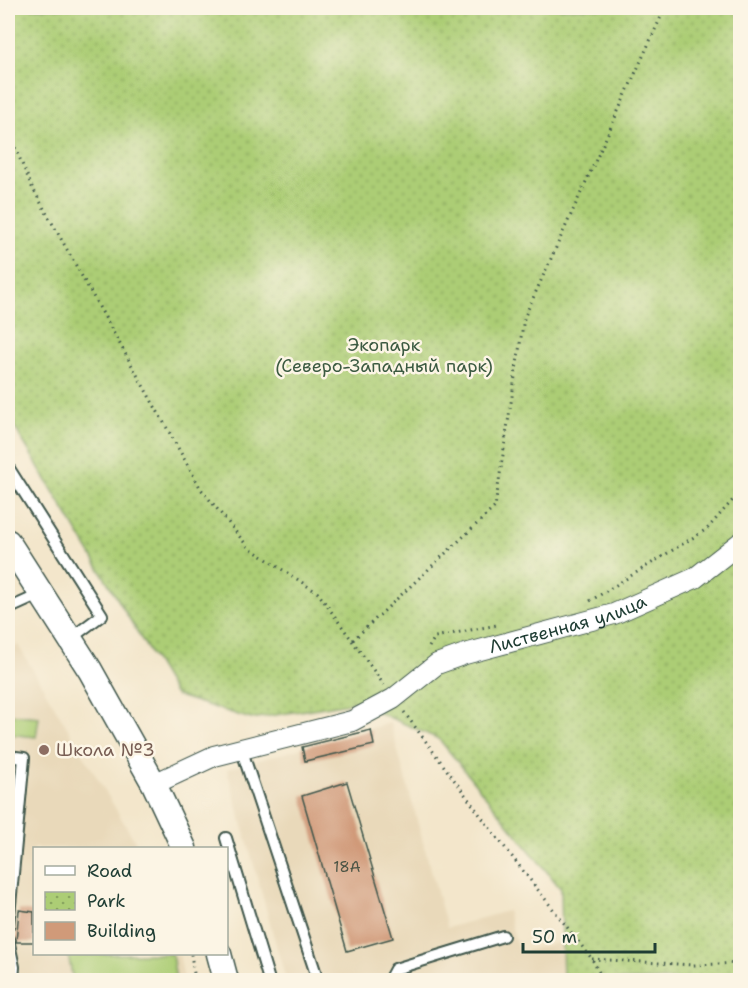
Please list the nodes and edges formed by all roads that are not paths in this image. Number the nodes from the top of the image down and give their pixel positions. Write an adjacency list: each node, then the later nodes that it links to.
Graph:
1 (8, 467): 6 (lane)
2 (8, 542): 4 (street)
3 (741, 543): 7 (street, Лиственная улица)
4 (41, 594): 5 (lane); 6 (street)
5 (8, 609)
6 (70, 639): 9 (street)
7 (241, 748): 9 (street, Лиственная улица); 20 (lane)
8 (8, 756): 12 (lane)
9 (154, 784): 11 (street)
10 (226, 837): 19 (lane)
11 (183, 847)
12 (8, 926)
13 (503, 936): 21 (lane)
14 (8, 939): 16 (lane)
15 (219, 955): 18 (street)
16 (11, 967): 17 (lane)
17 (13, 981)
18 (226, 981)
19 (269, 981)
20 (318, 981)
21 (389, 981)

